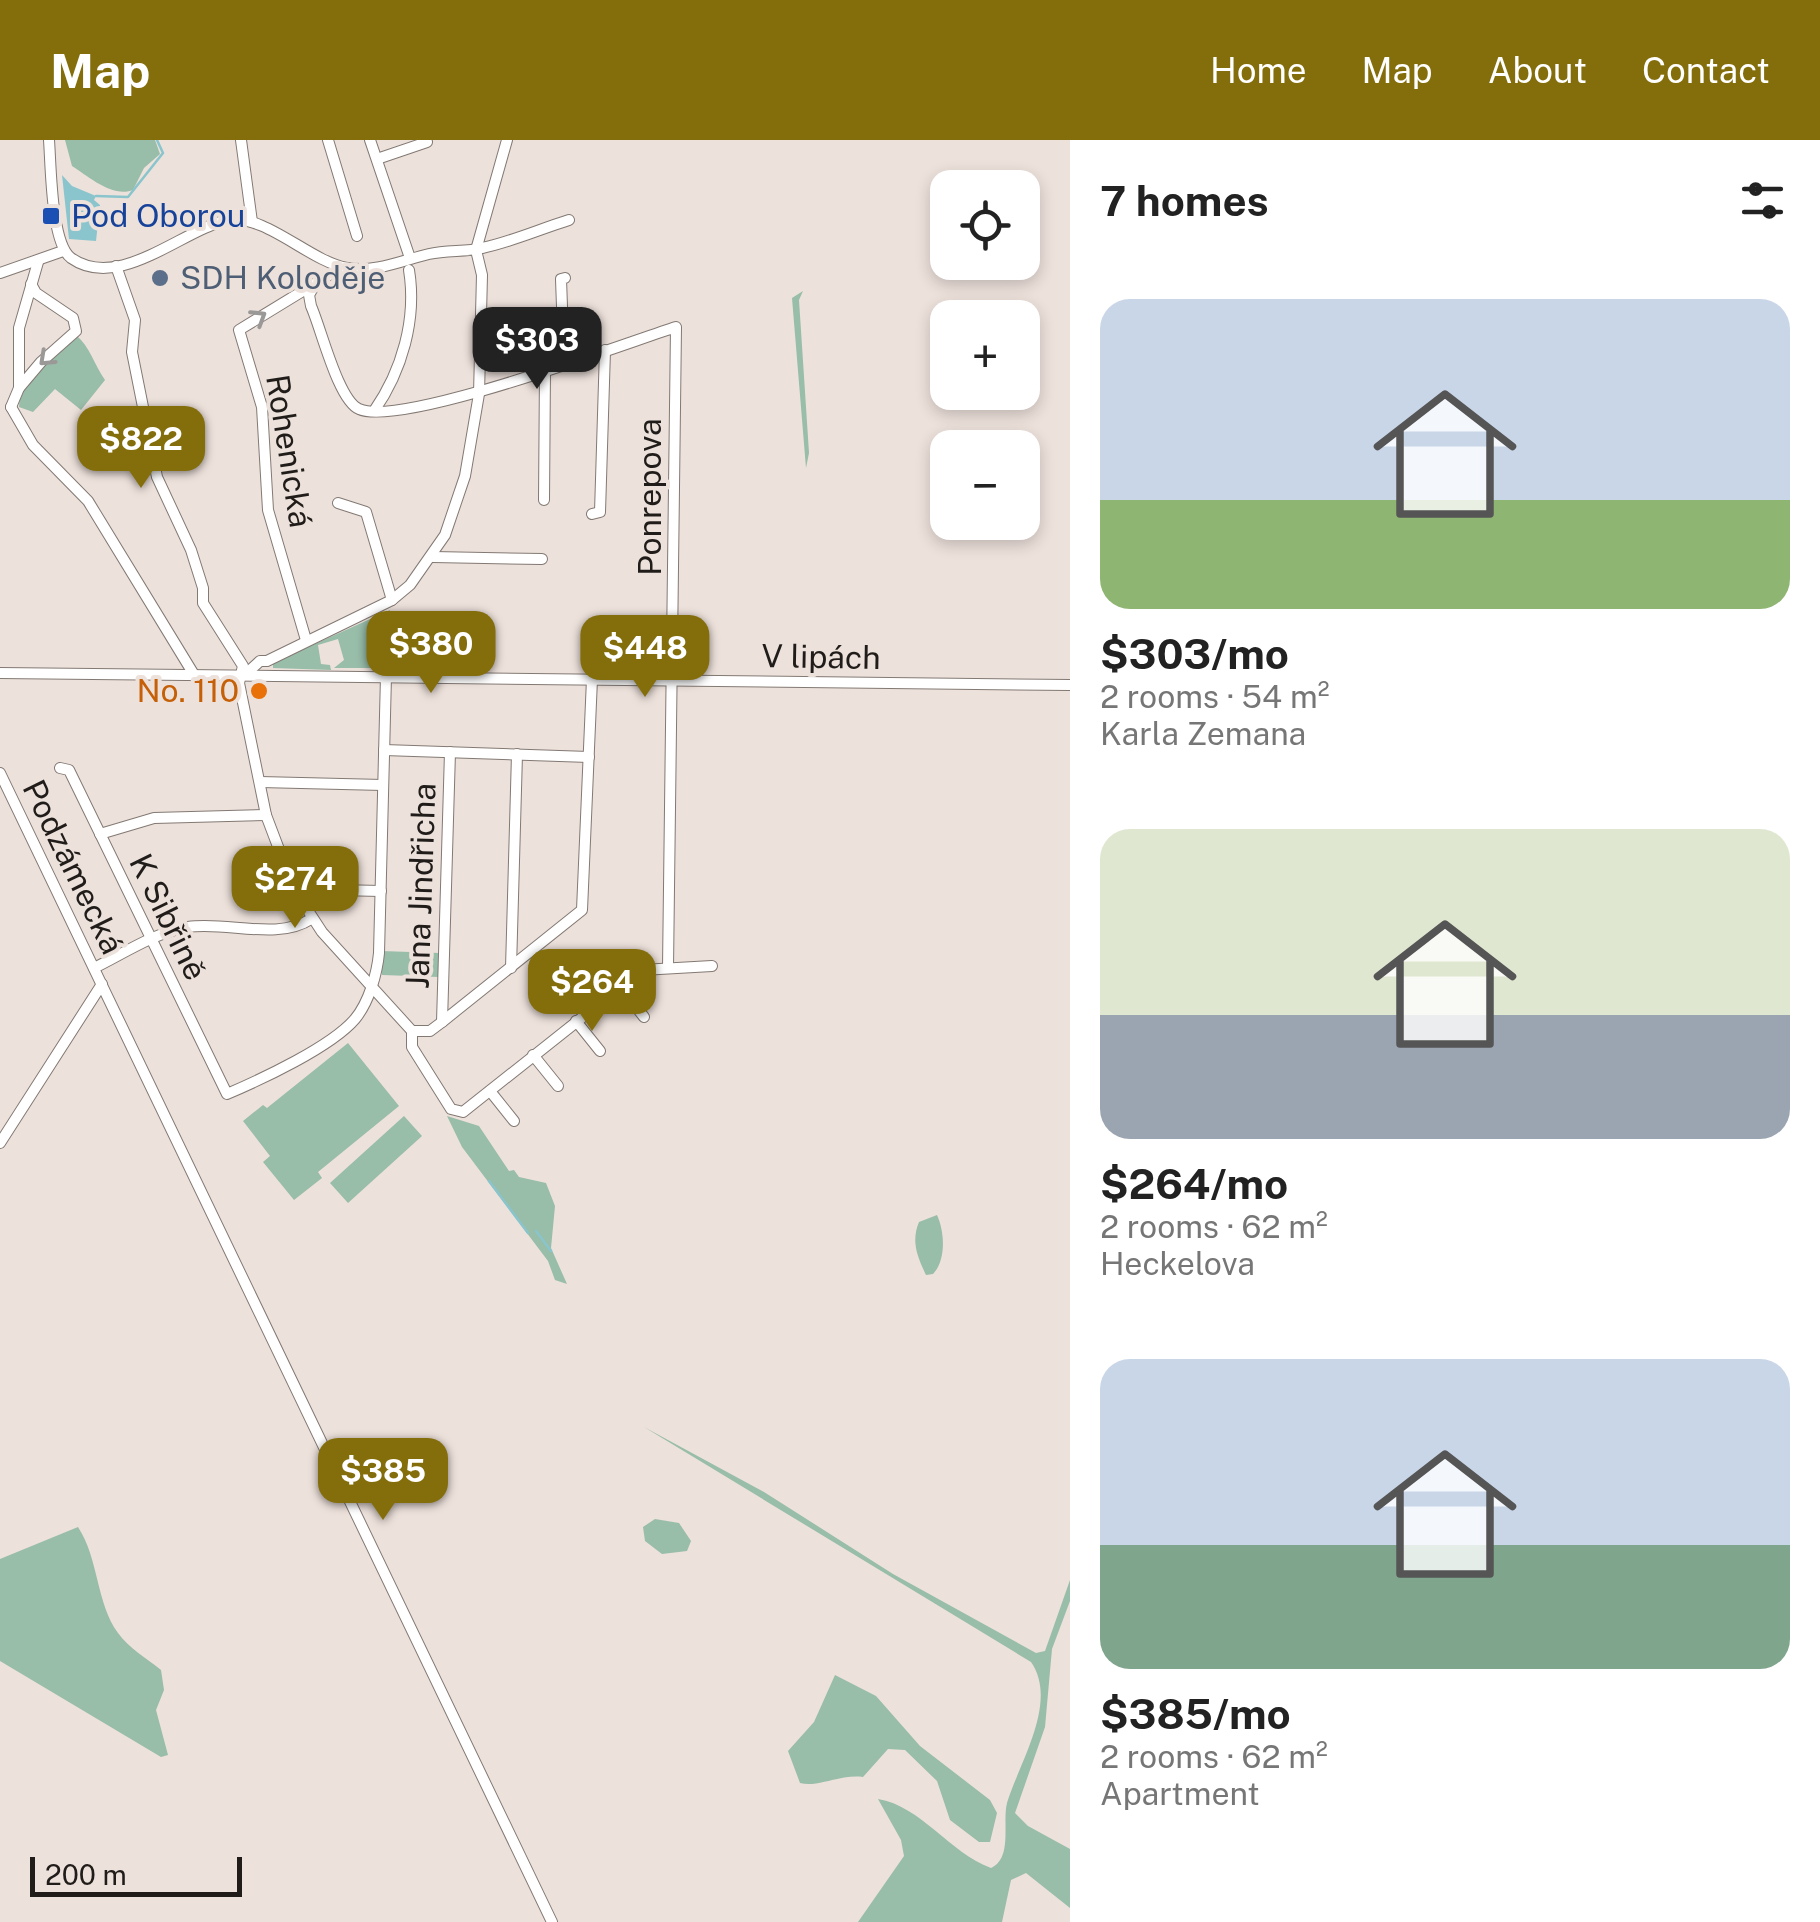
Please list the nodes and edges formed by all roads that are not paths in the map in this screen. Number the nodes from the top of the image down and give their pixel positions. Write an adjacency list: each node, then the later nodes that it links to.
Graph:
1 (48, 140): 12 (street)
2 (241, 140): 9 (street)
3 (328, 140): 10 (street)
4 (370, 140): 7 (street)
5 (507, 140): 11 (street)
6 (427, 142): 7 (street)
7 (377, 159): 14 (street)
8 (569, 220): 11 (street)
9 (252, 222): 15 (street); 16 (street)
10 (357, 236)
11 (476, 250): 14 (street); 25 (street)
12 (63, 251): 13 (street); 15 (street)
13 (38, 262): 17 (street); 19 (street)
14 (410, 264): 16 (street); 27 (street)
15 (116, 266): 37 (street)
16 (342, 267): 20 (street, Rohenická)
17 (0, 274)
18 (565, 278): 22 (street)
19 (31, 284): 24 (street); 24 (street, one-way to 24)
20 (314, 286): 27 (street); 34 (street, Rohenická, one-way to 20)
21 (605, 350): 22 (street); 30 (street); 42 (street, Ponrepova)
22 (564, 362): 23 (street)
23 (545, 369): 25 (street); 28 (street)
24 (19, 388): 26 (street)
25 (479, 394): 27 (street); 31 (street)
26 (5, 408): 38 (street)
27 (374, 412)
28 (544, 500)
29 (338, 503): 33 (street)
30 (592, 514)
31 (433, 557): 32 (street); 33 (street)
32 (542, 560)
33 (392, 600): 34 (street)
34 (306, 640): 35 (street)
35 (267, 661): 37 (street); 39 (street)
36 (0, 672): 38 (street)
37 (249, 672): 38 (street); 39 (street, V lipách); 50 (street)
38 (193, 673)
39 (270, 674): 40 (street, V lipách)
40 (386, 676): 41 (street, V lipách); 44 (street)
41 (592, 679): 42 (street, V lipách); 47 (street)
42 (674, 680): 43 (street, V lipách); 61 (street, Ponrepova)
43 (1070, 685)
44 (384, 750): 45 (street); 51 (street)
45 (450, 752): 46 (street); 67 (street, Jana Jindřicha)
46 (518, 754): 47 (street); 60 (street)
47 (589, 757): 60 (street)
48 (60, 768): 53 (street, K Sibřině)
49 (0, 772): 59 (street, Podzámecká)
50 (260, 782): 51 (street); 52 (street)
51 (383, 785): 55 (street)
52 (266, 816): 53 (street); 54 (street)
53 (100, 834): 57 (street, K Sibřině)
54 (294, 889): 55 (street); 56 (street)
55 (381, 891): 62 (street)
56 (311, 920): 57 (street); 62 (street)
57 (152, 940): 59 (street); 62 (street, K Sibřině)
58 (712, 966): 61 (street)
59 (94, 968): 63 (street, Podzámecká)
60 (511, 968): 67 (street)
61 (668, 968): 64 (street)
62 (372, 983): 68 (street)
63 (102, 984): 74 (street); 75 (street, Podzámecká)
64 (620, 986): 65 (street); 66 (street)
65 (644, 1017)
66 (576, 1021): 69 (street); 70 (street)
67 (442, 1022): 68 (street)
68 (412, 1030): 72 (street)
69 (600, 1051)
70 (533, 1055): 71 (street); 72 (street)
71 (558, 1086)
72 (490, 1091): 73 (street)
73 (514, 1121)
74 (0, 1143)
75 (552, 1922)

